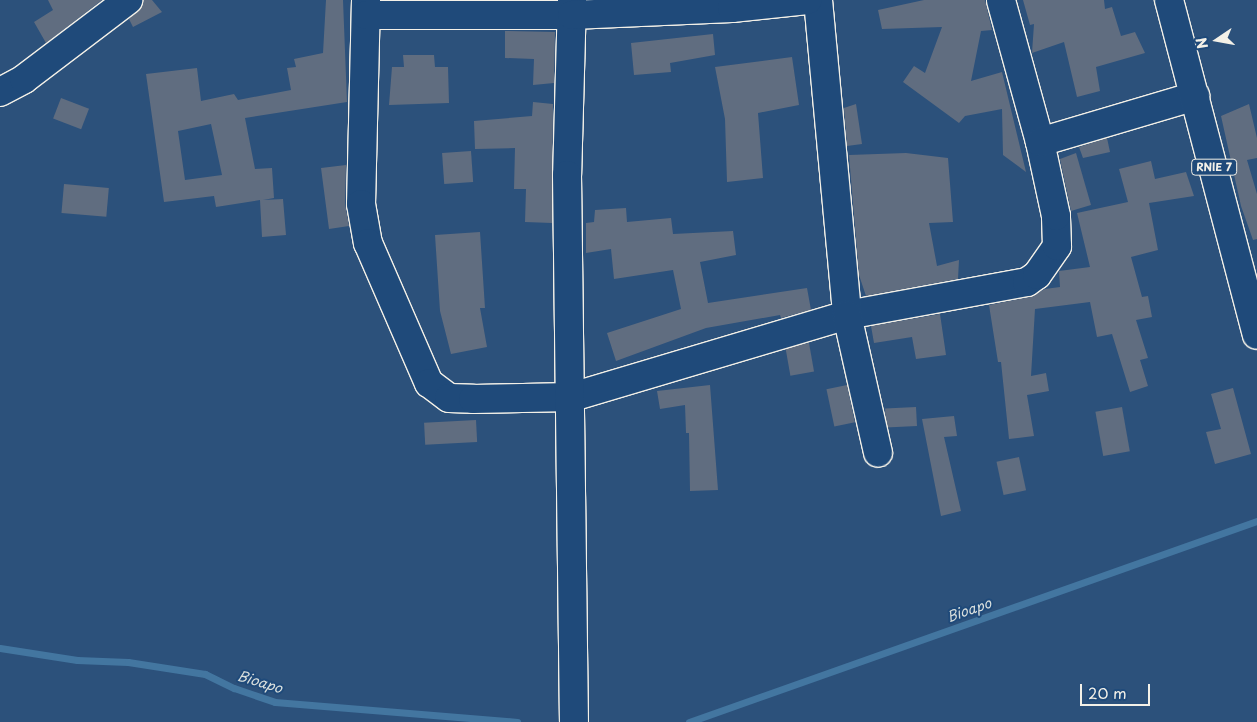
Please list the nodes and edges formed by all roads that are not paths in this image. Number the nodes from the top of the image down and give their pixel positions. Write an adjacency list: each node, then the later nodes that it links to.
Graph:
1 (128, 0): 8 (street)
2 (808, 0): 6 (street)
3 (818, 0): 11 (street)
4 (1001, 0): 10 (street)
5 (1169, 0): 9 (street, RNIE 7 / RNIE 7)
6 (572, 7): 7 (street); 13 (street)
7 (366, 8): 13 (street)
8 (0, 92)
9 (1196, 96): 10 (street); 12 (street, RNIE 7 / RNIE 7)
10 (1040, 142): 11 (street)
11 (847, 315): 13 (street); 14 (street)
12 (1257, 336)
13 (572, 396): 15 (street)
14 (878, 453)
15 (574, 722)

